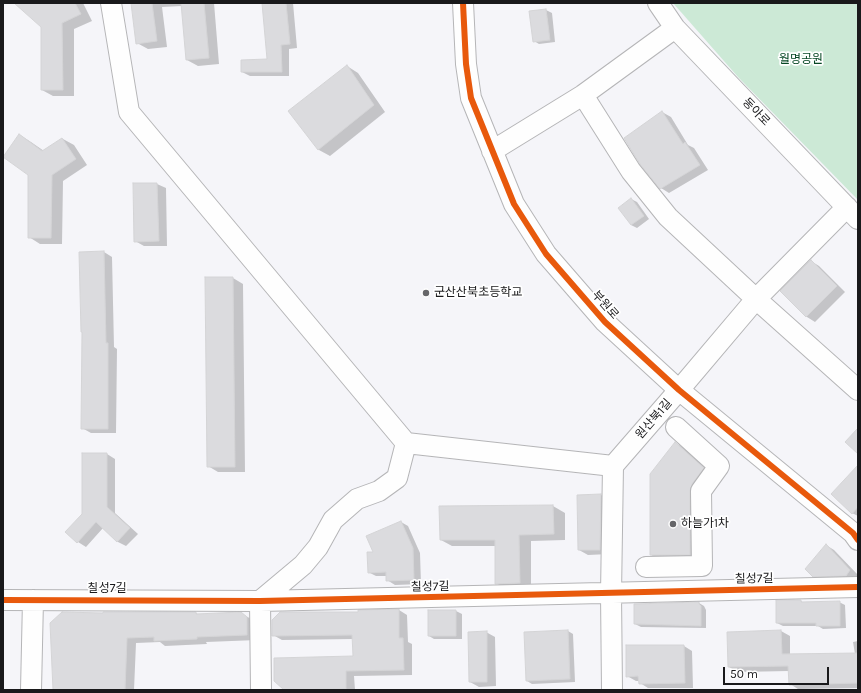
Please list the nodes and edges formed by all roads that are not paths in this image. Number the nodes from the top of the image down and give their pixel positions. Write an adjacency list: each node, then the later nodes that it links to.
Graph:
1 (111, 3): 13 (street)
2 (463, 3): 6 (street, 부원로)
3 (658, 3): 4 (street, 동아로)
4 (675, 28): 5 (street); 7 (street, 동아로)
5 (583, 94): 6 (street); 8 (street)
6 (492, 150): 9 (street, 부원로)
7 (852, 213): 8 (street, 원산북1길)
8 (756, 299): 9 (street, 원산북1길); 10 (street)
9 (679, 390): 12 (street, 부원로); 14 (street, 원산북1길)
10 (858, 390)
11 (676, 427): 15 (street)
12 (741, 441): 15 (street); 16 (street, 부원로)
13 (406, 443): 14 (street); 22 (street)
14 (613, 466): 19 (street)
15 (719, 466): 17 (street)
16 (858, 540)
17 (646, 567)
18 (858, 587): 19 (street, 칠성7길)
19 (611, 594): 22 (street, 칠성7길); 25 (street)
20 (3, 600): 21 (street, 칠성7길)
21 (33, 600): 22 (street, 칠성7길); 23 (street)
22 (260, 601): 24 (street)
23 (31, 690)
24 (260, 690)
25 (612, 690)

